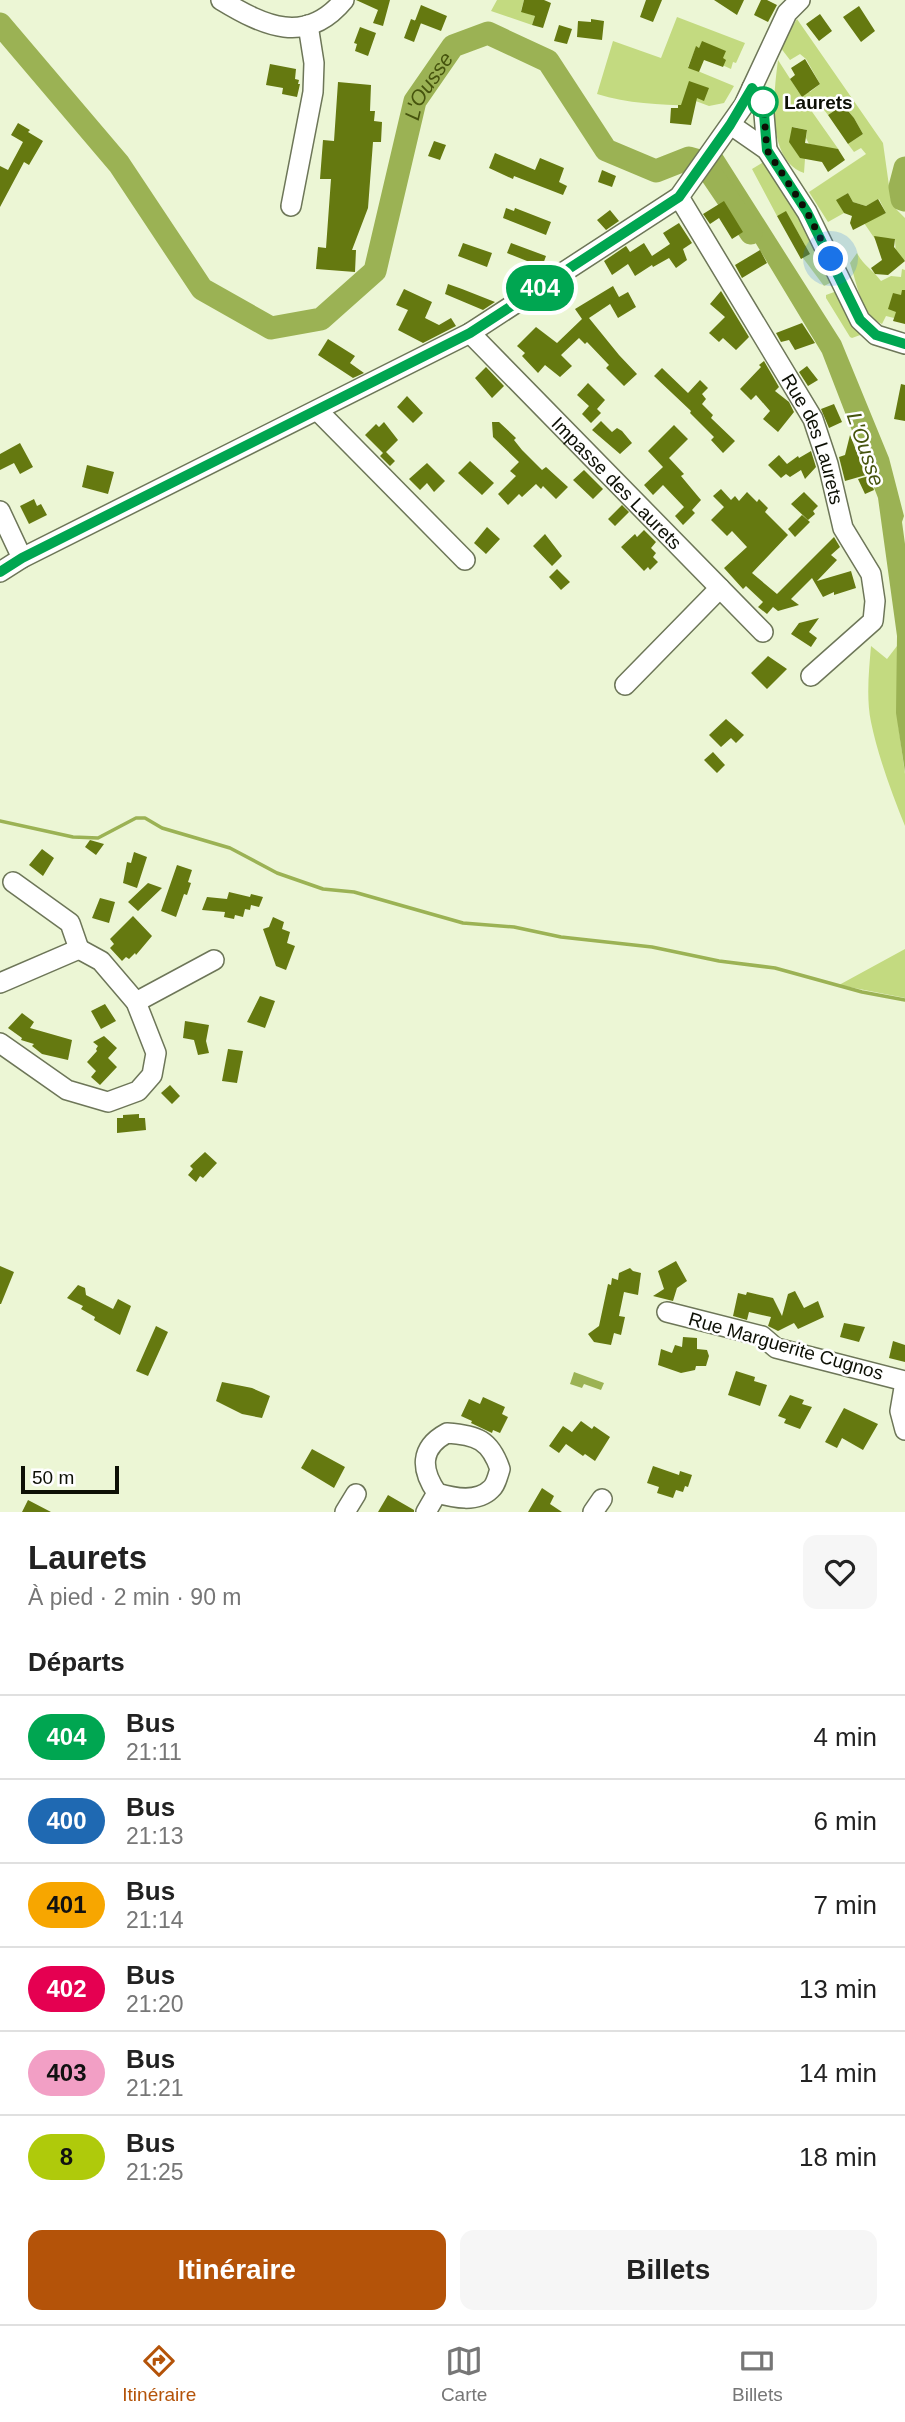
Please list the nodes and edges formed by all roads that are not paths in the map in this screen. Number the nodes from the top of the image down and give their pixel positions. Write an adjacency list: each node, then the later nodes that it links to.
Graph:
1 (221, 0): 4 (street)
2 (344, 0): 4 (street)
3 (800, 0): 5 (street)
4 (308, 25): 10 (street)
5 (752, 88): 6 (street); 7 (street)
6 (730, 125): 7 (street); 9 (street)
7 (767, 150): 8 (street); 12 (street)
8 (750, 161)
9 (679, 197): 11 (street); 20 (street, Rue des Laurets)
10 (291, 206)
11 (470, 333): 13 (street); 18 (street, Impasse des Laurets)
12 (905, 344)
13 (318, 411): 15 (street); 16 (street)
14 (0, 511): 15 (street)
15 (22, 558): 17 (street)
16 (465, 560)
17 (0, 572)
18 (720, 588): 19 (street, Impasse des Laurets); 21 (street)
19 (763, 632)
20 (811, 676)
21 (625, 685)
22 (13, 882): 23 (street)
23 (79, 949): 25 (street); 26 (street)
24 (214, 960): 26 (street)
25 (0, 983)
26 (136, 1002): 27 (street)
27 (0, 1043)
28 (667, 1312): 29 (street, Rue Marguerite Cugnos)
29 (905, 1382): 30 (street, Rue Marguerite Cugnos)
30 (905, 1430)
31 (356, 1493): 33 (street)
32 (437, 1493): 34 (street)
33 (345, 1512)
34 (426, 1512)

